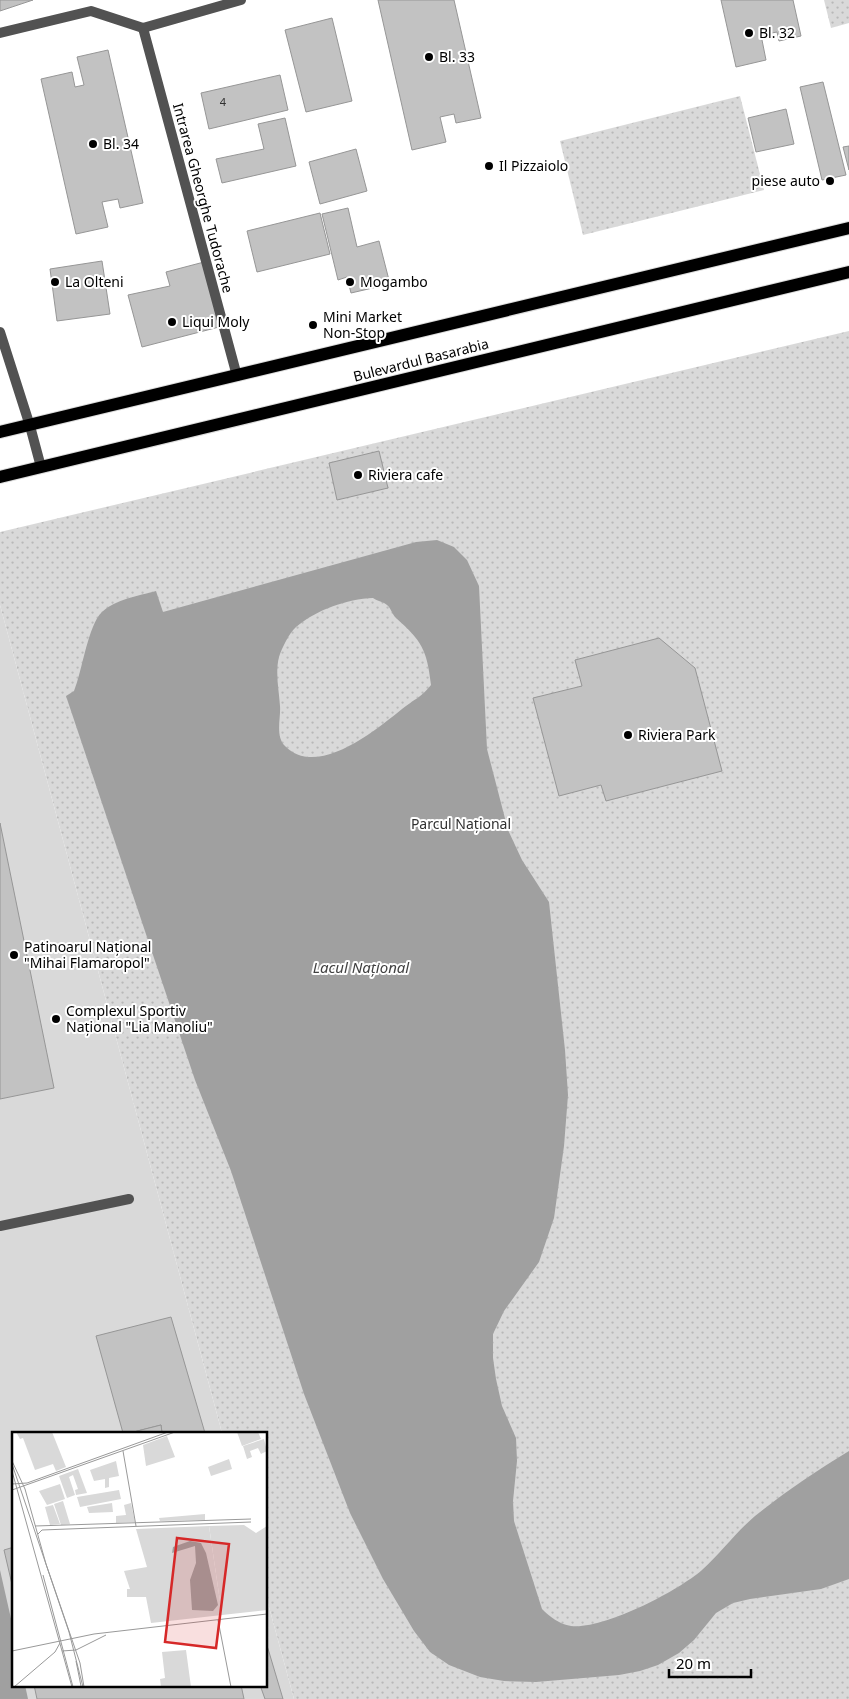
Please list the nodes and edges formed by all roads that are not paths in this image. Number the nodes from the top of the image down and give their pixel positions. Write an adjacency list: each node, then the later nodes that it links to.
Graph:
1 (88, 0): 3 (street)
2 (241, 0): 4 (street)
3 (91, 11): 4 (street); 5 (street)
4 (143, 28): 9 (street, Intrarea Gheorghe Tudorache)
5 (0, 34)
6 (849, 228): 9 (main road, Bulevardul Basarabia)
7 (849, 272): 12 (main road, Bulevardul Basarabia)
8 (0, 332): 10 (street)
9 (237, 376): 10 (main road, Bulevardul Basarabia)
10 (30, 426): 11 (main road, Bulevardul Basarabia); 12 (street)
11 (0, 432)
12 (41, 467): 13 (main road, Bulevardul Basarabia)
13 (0, 476)
14 (129, 1199): 15 (street)
15 (0, 1226)

